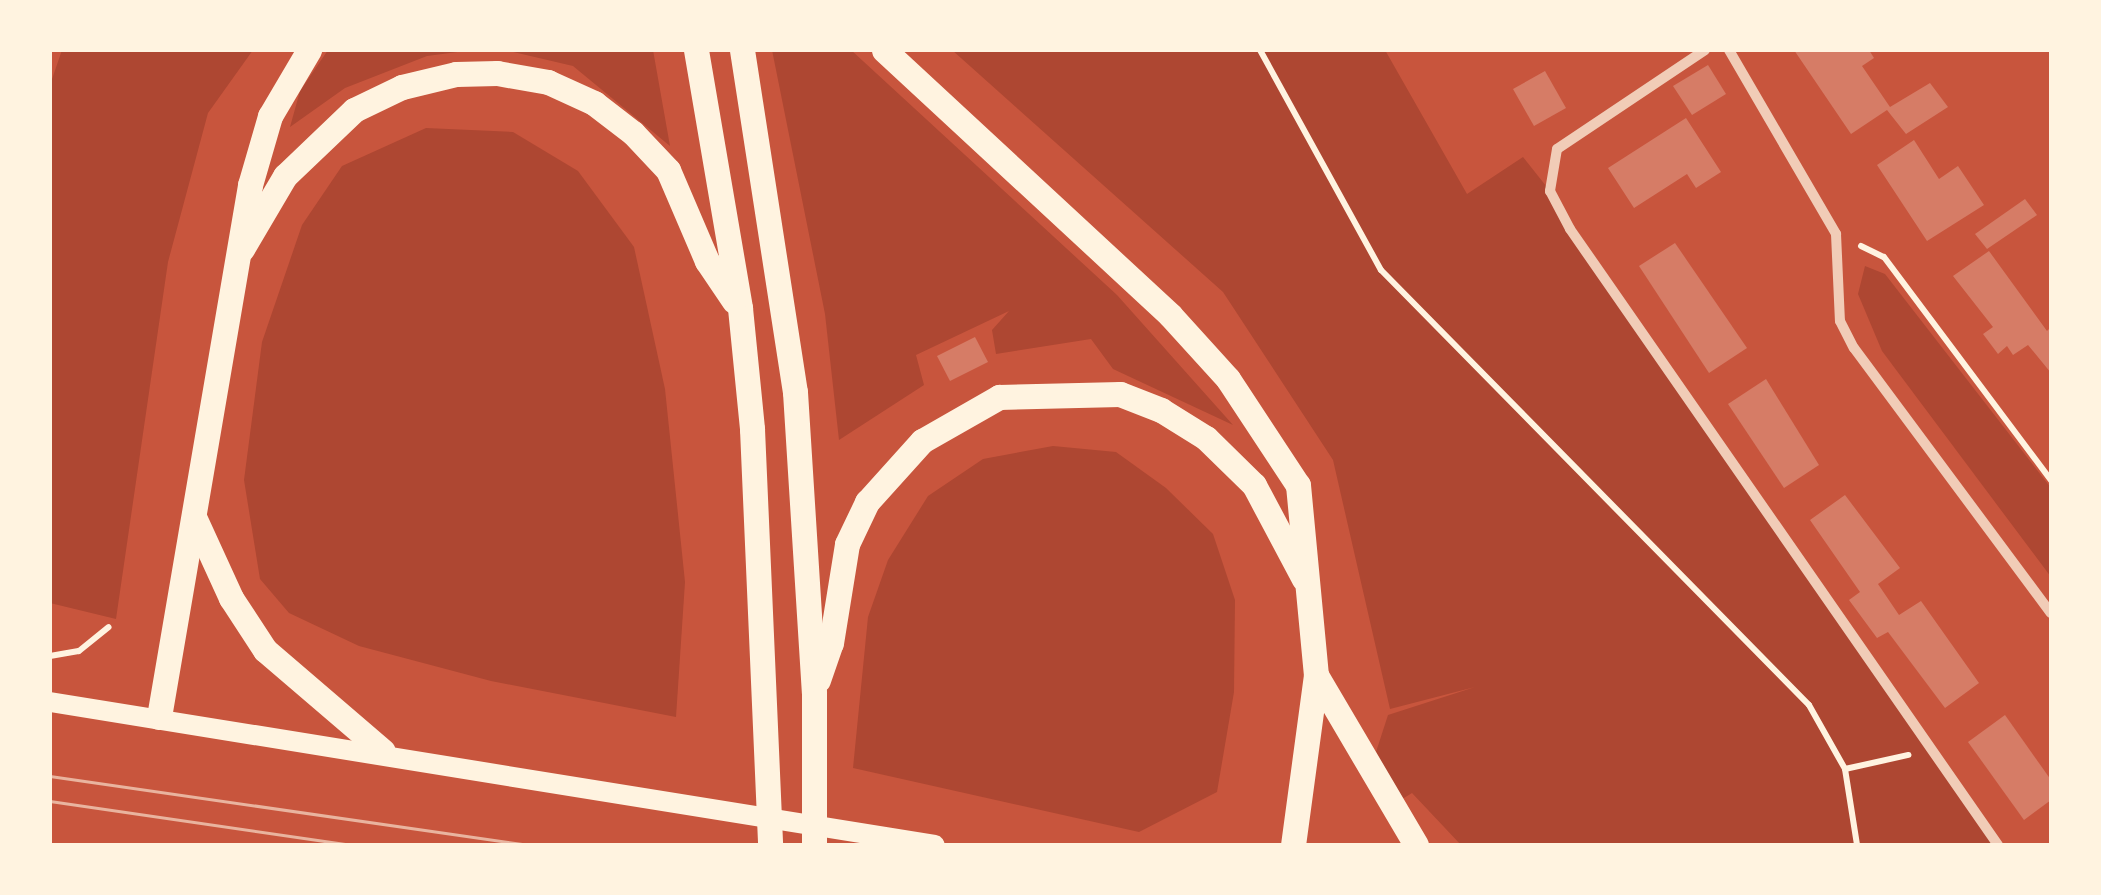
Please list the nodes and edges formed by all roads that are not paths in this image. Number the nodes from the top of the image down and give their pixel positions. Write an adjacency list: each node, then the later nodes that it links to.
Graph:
1 (309, 50): 7 (main road)
2 (696, 50): 8 (main road)
3 (742, 50): 13 (main road)
4 (884, 50): 10 (main road)
5 (1705, 50): 22 (street)
6 (1729, 50): 11 (street)
7 (242, 249): 8 (main road); 9 (main road)
8 (740, 308): 18 (main road)
9 (194, 517): 15 (main road); 16 (main road)
10 (1313, 597): 12 (main road); 13 (main road)
11 (2051, 612)
12 (1316, 675): 20 (main road); 21 (main road)
13 (814, 692): 19 (main road)
14 (50, 702): 15 (main road)
15 (159, 716): 16 (main road)
16 (383, 751): 17 (main road)
17 (924, 843)
18 (770, 845)
19 (814, 845)
20 (1293, 845)
21 (1416, 845)
22 (1998, 845)

